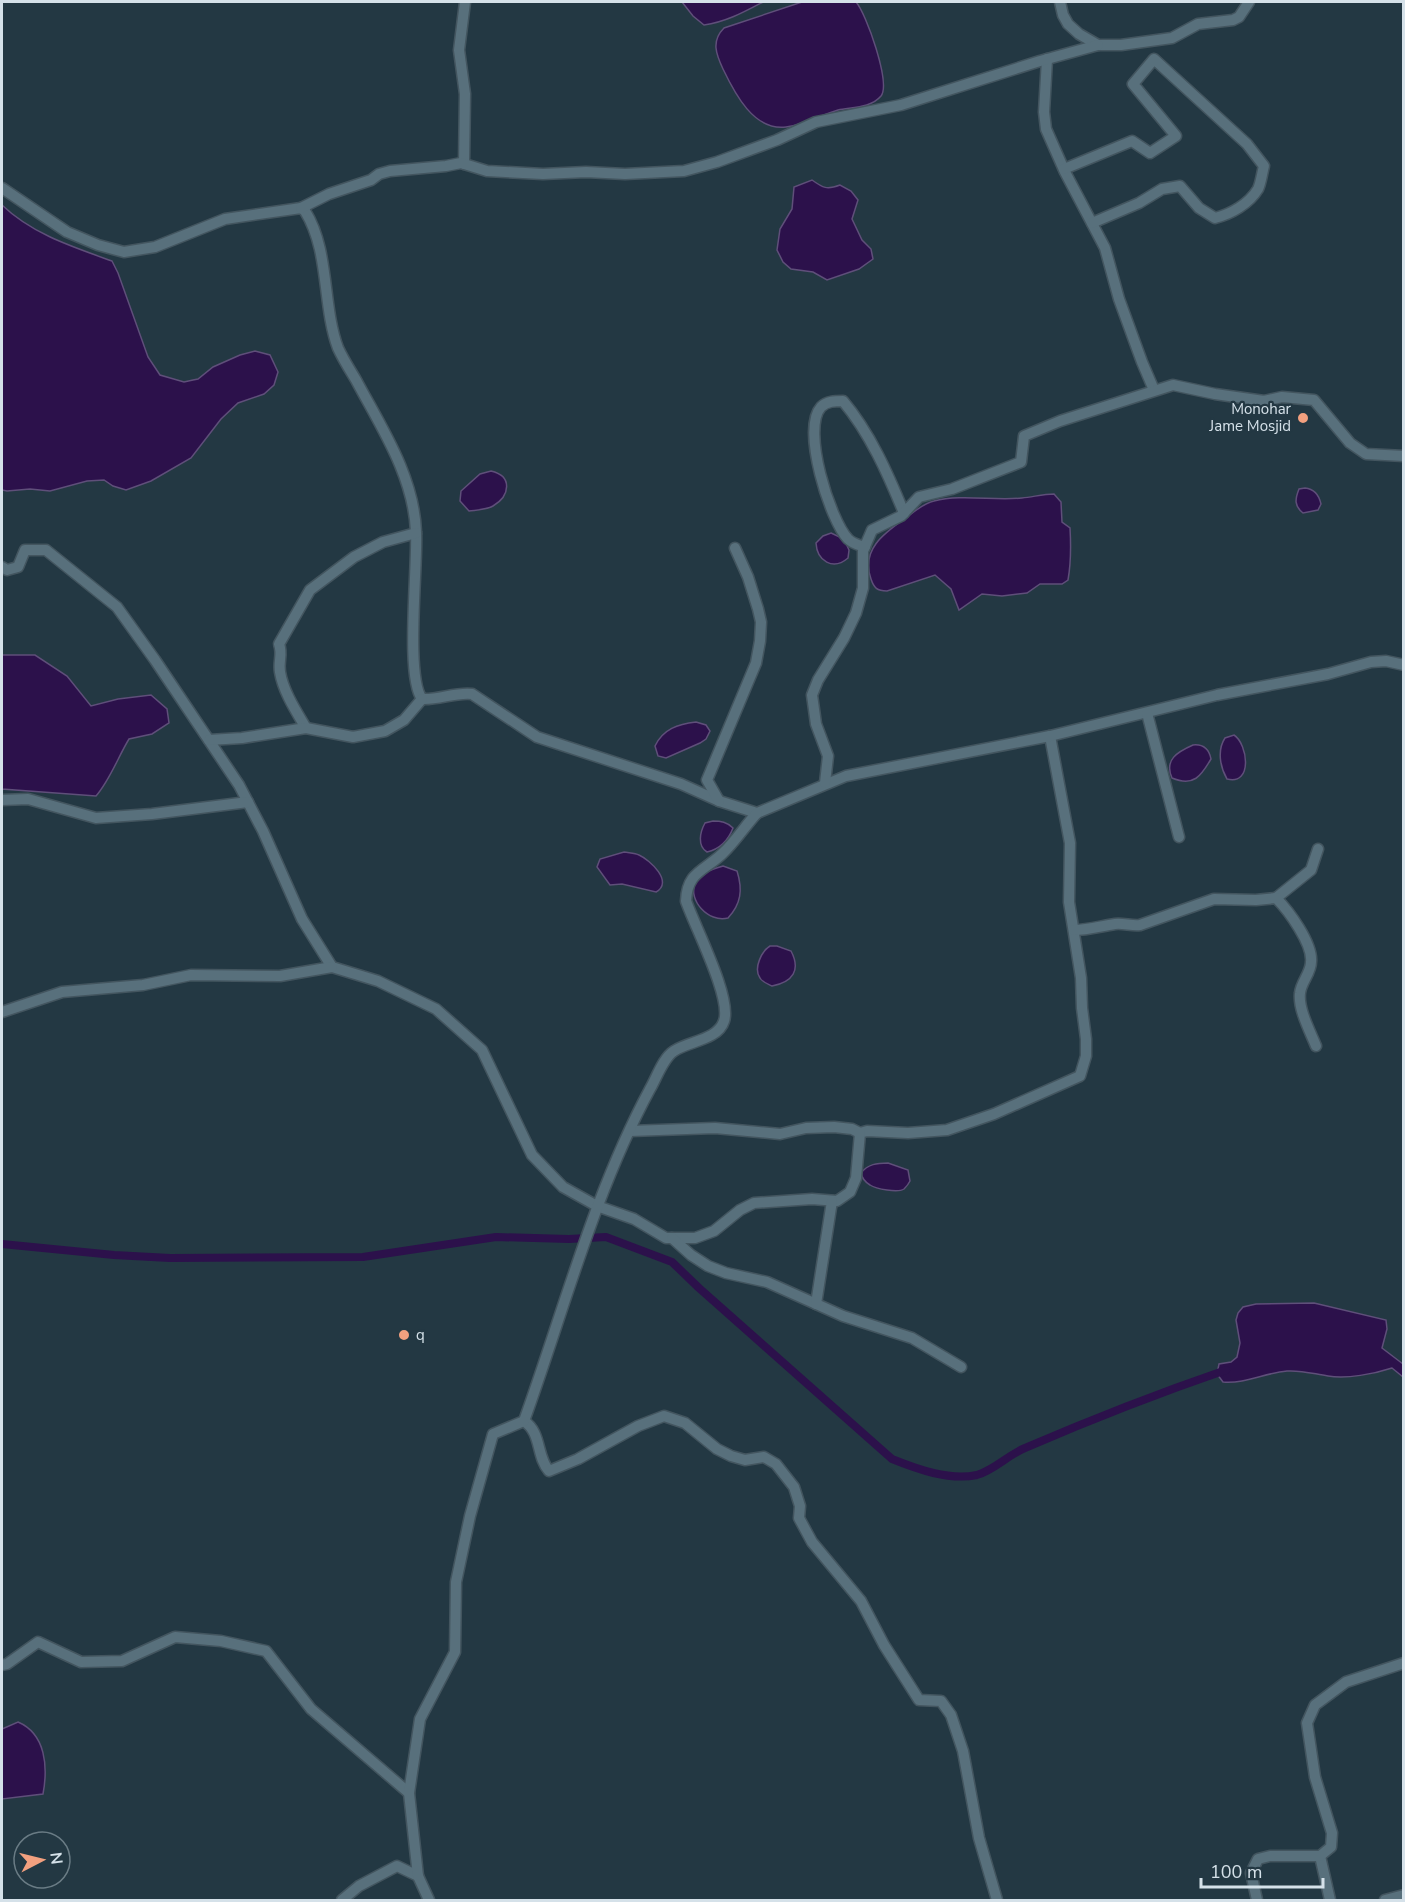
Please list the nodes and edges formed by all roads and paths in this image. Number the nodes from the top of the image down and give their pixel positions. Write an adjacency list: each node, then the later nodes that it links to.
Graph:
1 (465, 2): 6 (street)
2 (1060, 2): 4 (street)
3 (1249, 2): 4 (street)
4 (1098, 45): 5 (street)
5 (1047, 59): 6 (street); 7 (street)
6 (464, 164): 9 (street)
7 (1064, 169): 10 (street); 10 (street)
8 (2, 188): 9 (street)
9 (301, 208): 14 (street)
10 (1092, 223): 11 (street)
11 (1154, 390): 12 (street); 13 (street)
12 (1404, 456)
13 (904, 513): 16 (street); 16 (street)
14 (416, 533): 19 (street); 21 (street)
15 (735, 548): 26 (street)
16 (865, 548): 24 (street)
17 (2, 567): 23 (street)
18 (1404, 664): 20 (street)
19 (422, 699): 21 (street); 26 (street)
20 (1147, 713): 22 (street); 29 (street)
21 (306, 728): 23 (street)
22 (1050, 736): 24 (street); 32 (street)
23 (209, 740): 27 (street)
24 (825, 783): 28 (street)
25 (2, 800): 27 (street)
26 (719, 801): 28 (street)
27 (248, 802): 33 (street)
28 (757, 813): 36 (street)
29 (1179, 837)
30 (1318, 849): 31 (street)
31 (1276, 898): 32 (street); 35 (street)
32 (1074, 930): 37 (street)
33 (332, 967): 34 (street); 39 (street)
34 (2, 1012)
35 (1316, 1047)
36 (630, 1131): 37 (street); 39 (street)
37 (860, 1132): 38 (street)
38 (832, 1201): 40 (street); 41 (street)
39 (597, 1206): 40 (street); 43 (street)
40 (672, 1238): 41 (street)
41 (816, 1304): 42 (street)
42 (961, 1367)
43 (524, 1420): 46 (street); 52 (street)
44 (1404, 1663): 47 (street)
45 (2, 1665): 46 (street)
46 (409, 1793): 48 (street)
47 (1320, 1856): 53 (street); 54 (street)
48 (418, 1876): 50 (street); 51 (street)
49 (1404, 1896): 55 (street)
50 (342, 1900)
51 (429, 1900)
52 (997, 1900)
53 (1257, 1900)
54 (1330, 1900)
55 (1385, 1900)

